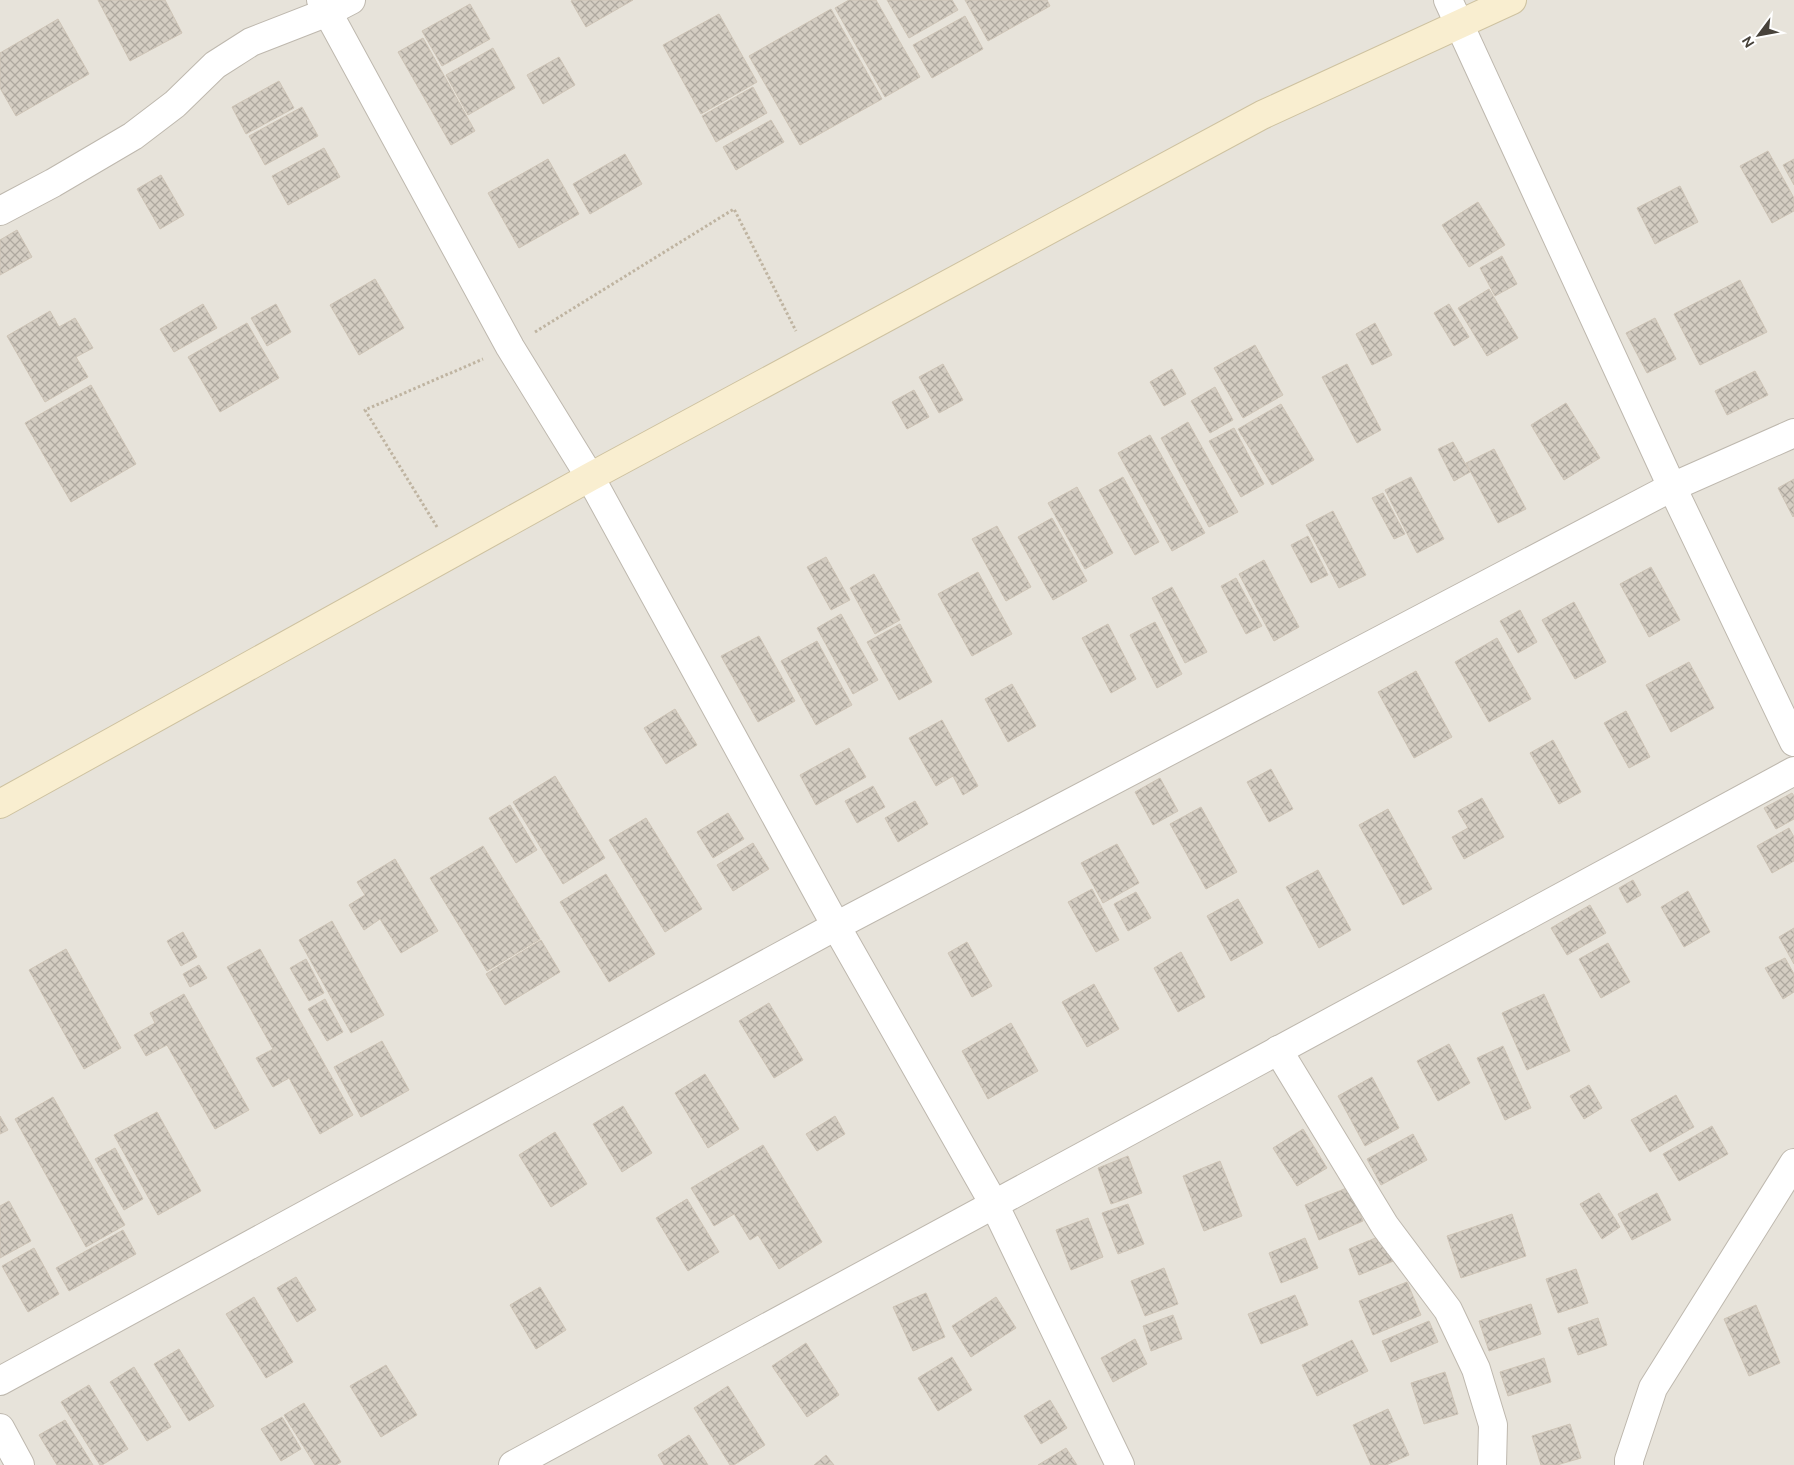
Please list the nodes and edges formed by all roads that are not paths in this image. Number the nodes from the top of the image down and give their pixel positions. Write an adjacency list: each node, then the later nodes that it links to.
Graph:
1 (1512, 0): 3 (main road)
2 (334, 4): 4 (street); 6 (street)
3 (1453, 12): 6 (main road); 7 (street)
4 (0, 211)
5 (1794, 433): 7 (street)
6 (590, 477): 10 (main road); 11 (street)
7 (1672, 487): 8 (street); 11 (street)
8 (1794, 742)
9 (1794, 771): 12 (street)
10 (0, 804)
11 (836, 926): 14 (street); 15 (street)
12 (1278, 1050): 14 (street); 20 (street)
13 (1794, 1163): 21 (street)
14 (994, 1204): 18 (street); 19 (street)
15 (0, 1381)
16 (0, 1428): 17 (street)
17 (20, 1465)
18 (512, 1465)
19 (1120, 1465)
20 (1492, 1465)
21 (1629, 1465)

